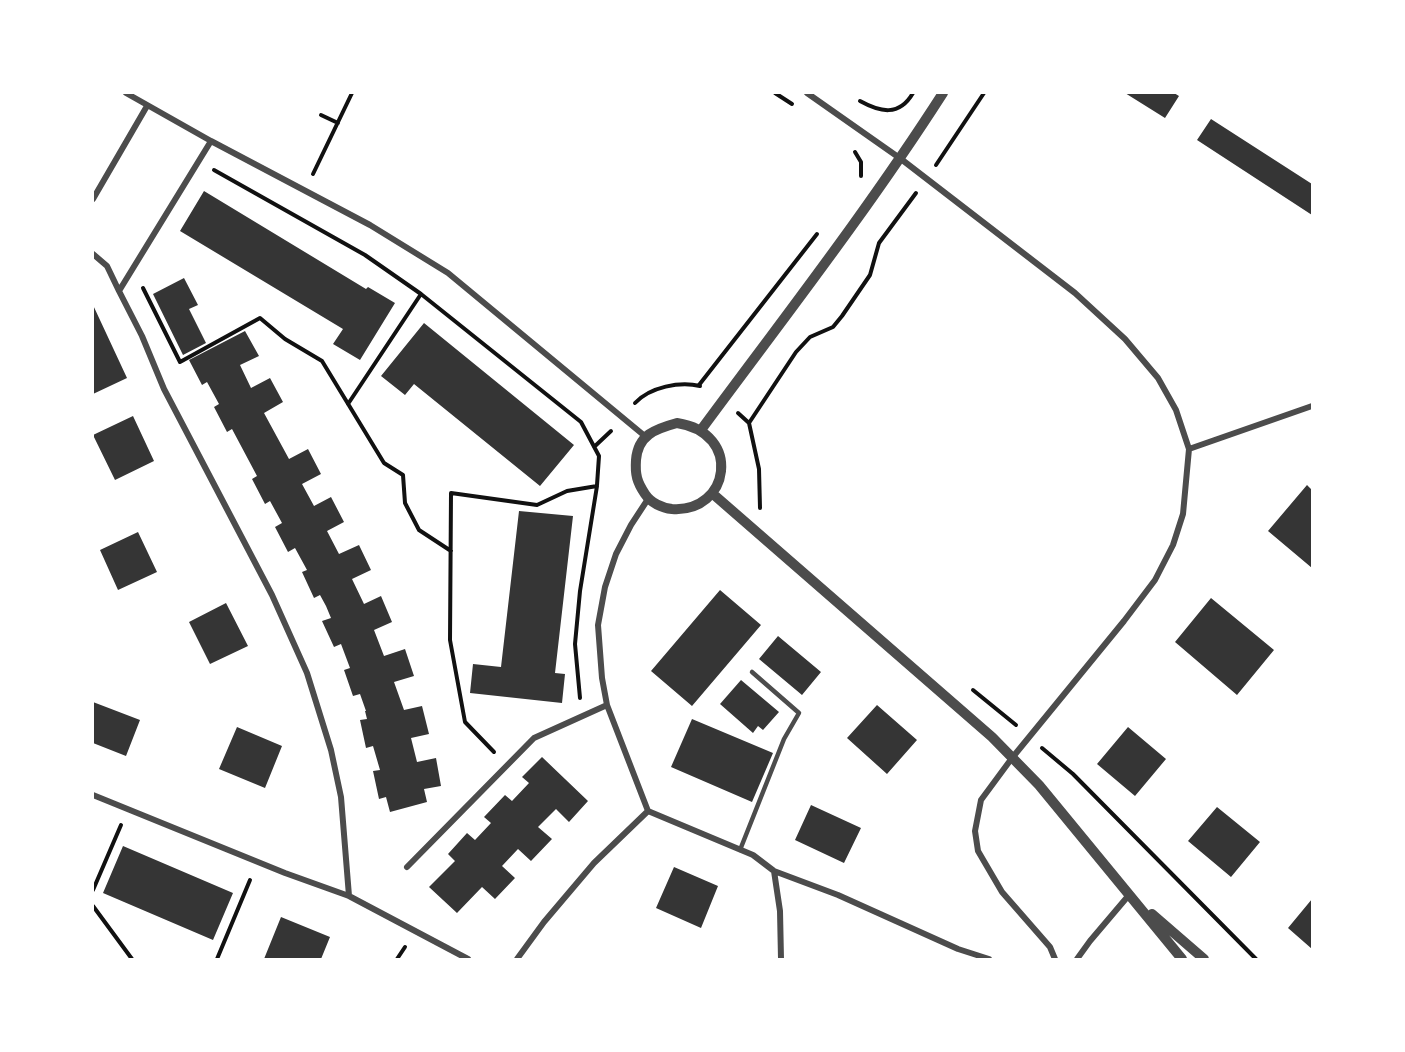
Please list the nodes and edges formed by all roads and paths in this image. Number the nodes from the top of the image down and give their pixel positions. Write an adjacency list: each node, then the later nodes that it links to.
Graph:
1 (126, 93): 10 (street)
2 (352, 93): 12 (path)
3 (775, 93): 9 (path)
4 (807, 93): 15 (street)
5 (912, 93): 8 (path)
6 (943, 93): 15 (street)
7 (984, 93): 17 (path)
8 (860, 101)
9 (793, 105)
10 (147, 106): 13 (street); 20 (street)
11 (321, 115): 12 (path)
12 (338, 123): 19 (path)
13 (211, 141): 19 (street); 24 (street)
14 (854, 149): 18 (path)
15 (901, 159): 17 (street); 29 (street)
16 (212, 169): 25 (path)
17 (926, 179): 31 (street); 35 (path)
18 (857, 182)
19 (305, 190): 30 (street)
20 (93, 199)
21 (824, 225): 26 (path)
22 (93, 254): 24 (street)
23 (143, 286): 27 (path)
24 (119, 291): 53 (street)
25 (422, 294): 27 (path); 32 (path)
26 (699, 385)
27 (348, 404): 36 (path)
28 (1312, 406): 31 (street)
29 (701, 430): 30 (street); 33 (street)
30 (646, 437): 34 (street)
31 (1188, 449): 41 (street)
32 (597, 486): 36 (path); 40 (path)
33 (713, 494): 34 (street); 42 (street)
34 (648, 499): 39 (street)
35 (769, 516)
36 (451, 551): 43 (path)
37 (752, 672): 47 (lane)
38 (966, 683): 41 (path)
39 (607, 705): 40 (street); 46 (street)
40 (585, 715): 43 (street)
41 (1029, 736): 42 (street); 65 (path)
42 (1012, 758): 52 (street); 61 (street)
43 (508, 765): 49 (street)
44 (93, 795): 45 (street)
45 (127, 809): 48 (street); 51 (path)
46 (648, 811): 47 (street); 58 (street)
47 (740, 850): 50 (street)
48 (258, 862): 53 (street); 56 (path)
49 (407, 867)
50 (774, 871): 59 (street); 60 (street)
51 (93, 890)
52 (1129, 895): 62 (street); 63 (street); 64 (street)
53 (350, 896): 57 (street)
54 (93, 906): 55 (path)
55 (132, 959)
56 (217, 959)
57 (468, 959)
58 (518, 959)
59 (781, 959)
60 (989, 959)
61 (1055, 959)
62 (1077, 959)
63 (1182, 959)
64 (1204, 959)
65 (1256, 959)

